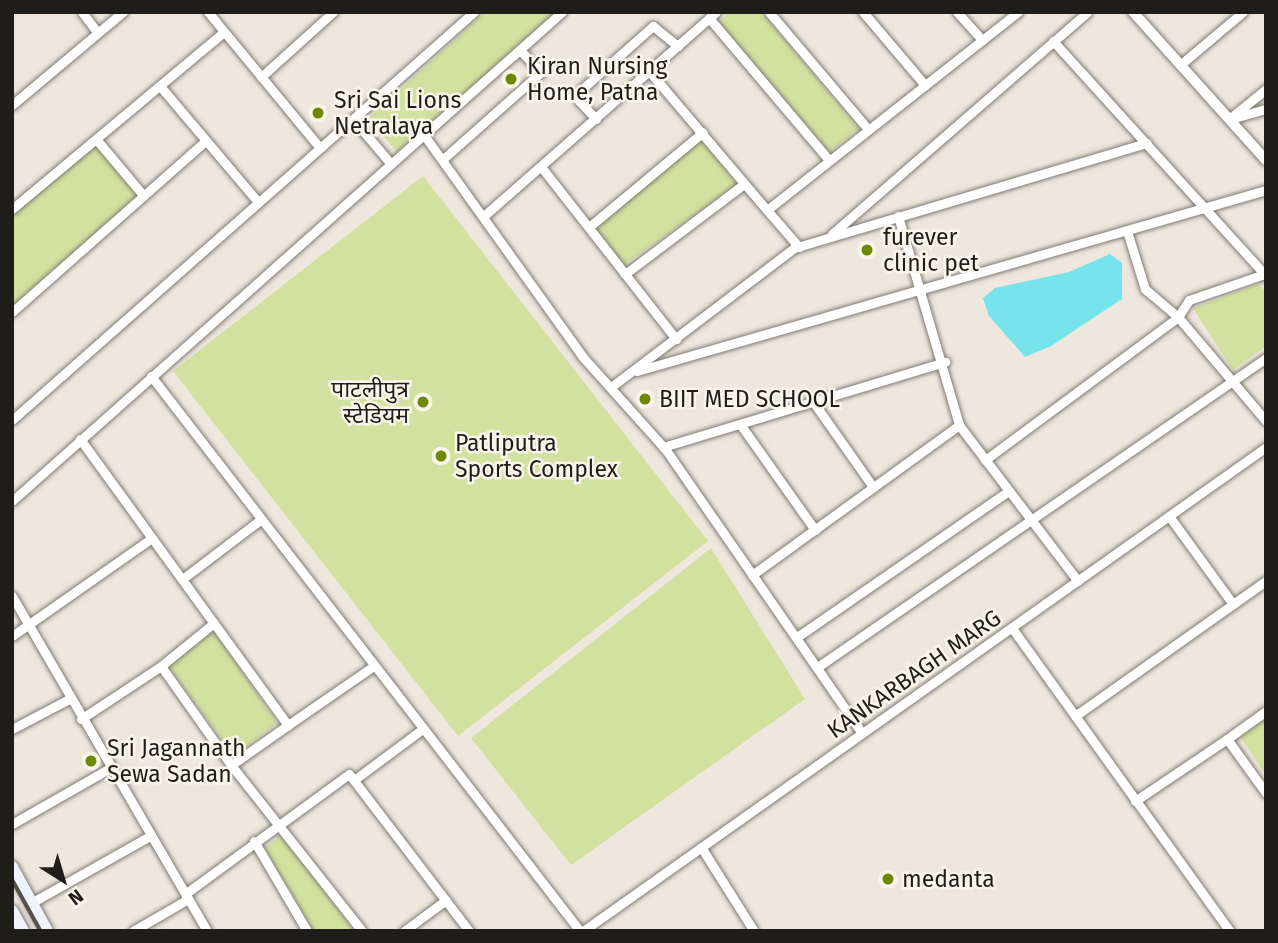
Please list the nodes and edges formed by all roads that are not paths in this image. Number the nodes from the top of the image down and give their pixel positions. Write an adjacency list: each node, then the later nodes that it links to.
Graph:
1 (82, 12): 17 (street)
2 (123, 12): 17 (street)
3 (208, 12): 16 (street)
4 (333, 12): 15 (street)
5 (474, 12): 30 (street)
6 (562, 12): 21 (street)
7 (769, 12): 33 (street)
8 (863, 12): 25 (street)
9 (957, 12): 18 (street)
10 (1133, 12): 22 (street)
11 (1243, 12): 22 (street)
12 (1015, 13): 18 (street)
13 (1084, 13): 19 (street)
14 (713, 15): 20 (street); 41 (street)
15 (322, 16): 24 (street)
16 (224, 32): 24 (street); 26 (street)
17 (98, 33): 28 (street)
18 (982, 40): 25 (street)
19 (1053, 41): 38 (street); 56 (street)
20 (678, 46): 23 (street); 31 (street)
21 (520, 50): 35 (street); 40 (street)
22 (1180, 65): 32 (street)
23 (649, 71): 31 (street); 34 (street)
24 (261, 77): 39 (street)
25 (925, 85): 33 (street)
26 (160, 86): 36 (street); 37 (street)
27 (1266, 89): 32 (street)
28 (12, 104)
29 (1266, 109): 32 (street)
30 (353, 119): 39 (street); 43 (street)
31 (596, 119): 44 (street)
32 (1229, 119): 42 (street)
33 (868, 129): 41 (street)
34 (703, 132): 45 (street); 54 (street)
35 (424, 135): 40 (street); 43 (street)
36 (96, 139): 47 (street); 49 (street)
37 (205, 141): 47 (street); 48 (street)
38 (1147, 142): 50 (street); 53 (street)
39 (320, 148): 48 (street)
40 (443, 159): 52 (street)
41 (830, 160): 51 (street)
42 (1266, 160)
43 (391, 164): 67 (street)
44 (542, 168): 52 (street); 54 (street)
45 (744, 184): 51 (street); 58 (street)
46 (1266, 190): 50 (street)
47 (143, 195): 61 (street)
48 (258, 202): 71 (street)
49 (12, 209)
50 (1207, 209): 55 (street); 59 (street)
51 (767, 210): 57 (street)
52 (486, 214): 69 (street)
53 (898, 216): 56 (street); 60 (street)
54 (589, 227): 58 (street)
55 (1127, 231): 60 (street); 62 (street)
56 (830, 236): 57 (street)
57 (799, 247): 63 (street)
58 (625, 274): 63 (street)
59 (1265, 275): 62 (street)
60 (923, 291): 65 (street); 66 (street)
61 (12, 312)
62 (1178, 317): 68 (street); 78 (street)
63 (676, 339): 66 (street)
64 (1266, 358): 68 (street)
65 (945, 362): 70 (street); 74 (street)
66 (637, 371): 69 (street)
67 (151, 376): 75 (street); 84 (street)
68 (1229, 383): 72 (street); 83 (street)
69 (611, 387): 76 (street)
70 (814, 403): 73 (street); 79 (street)
71 (12, 420)
72 (1266, 421)
73 (740, 425): 76 (street); 85 (street)
74 (959, 425): 78 (street); 79 (street)
75 (80, 439): 81 (street); 86 (street)
76 (663, 447): 87 (street)
77 (1266, 447): 82 (street, KANKARBAGH MARG)
78 (985, 460): 80 (street)
79 (873, 487): 85 (street)
80 (1009, 491): 83 (street); 97 (street)
81 (12, 500)
82 (1169, 516): 90 (street, KANKARBAGH MARG); 92 (street)
83 (1028, 517): 90 (street); 99 (street)
84 (260, 520): 88 (street); 100 (street)
85 (815, 530): 87 (street)
86 (152, 538): 88 (street); 94 (street)
87 (752, 575): 97 (street)
88 (185, 577): 93 (street)
89 (1266, 580): 92 (street)
90 (1078, 581): 95 (street, KANKARBAGH MARG)
91 (12, 596): 94 (street)
92 (1233, 604): 103 (street)
93 (214, 623): 98 (street); 105 (street)
94 (29, 626): 96 (street); 101 (street)
95 (1012, 628): 103 (street); 108 (street, KANKARBAGH MARG)
96 (12, 636)
97 (797, 637): 99 (street)
98 (161, 666): 104 (street); 110 (street)
99 (819, 666): 108 (street)
100 (372, 667): 105 (street); 107 (street)
101 (69, 699): 104 (street); 106 (street)
102 (1266, 711): 109 (street)
103 (1075, 716): 114 (street)
104 (81, 719): 111 (street)
105 (288, 724): 110 (street)
106 (12, 729)
107 (421, 730): 112 (street); 133 (street)
108 (862, 733): 119 (street, KANKARBAGH MARG)
109 (1227, 739): 113 (street); 114 (street)
110 (231, 765): 116 (street)
111 (110, 768): 115 (street); 117 (street)
112 (354, 780): 116 (street); 122 (street)
113 (1264, 786)
114 (1135, 801): 135 (street)
115 (12, 824)
116 (278, 824): 118 (street); 130 (street)
117 (150, 836): 121 (street); 123 (street)
118 (254, 841): 121 (street); 129 (street)
119 (701, 848): 133 (street, KANKARBAGH MARG); 134 (street)
120 (12, 867): 123 (main road)
121 (186, 896): 127 (street); 128 (street)
122 (446, 900): 131 (street); 132 (street)
123 (31, 903): 126 (main road)
124 (12, 911): 125 (main road)
125 (23, 931)
126 (47, 931)
127 (133, 931)
128 (207, 931)
129 (307, 931)
130 (362, 931)
131 (404, 931)
132 (469, 931)
133 (581, 931)
134 (754, 931)
135 (1230, 931)

